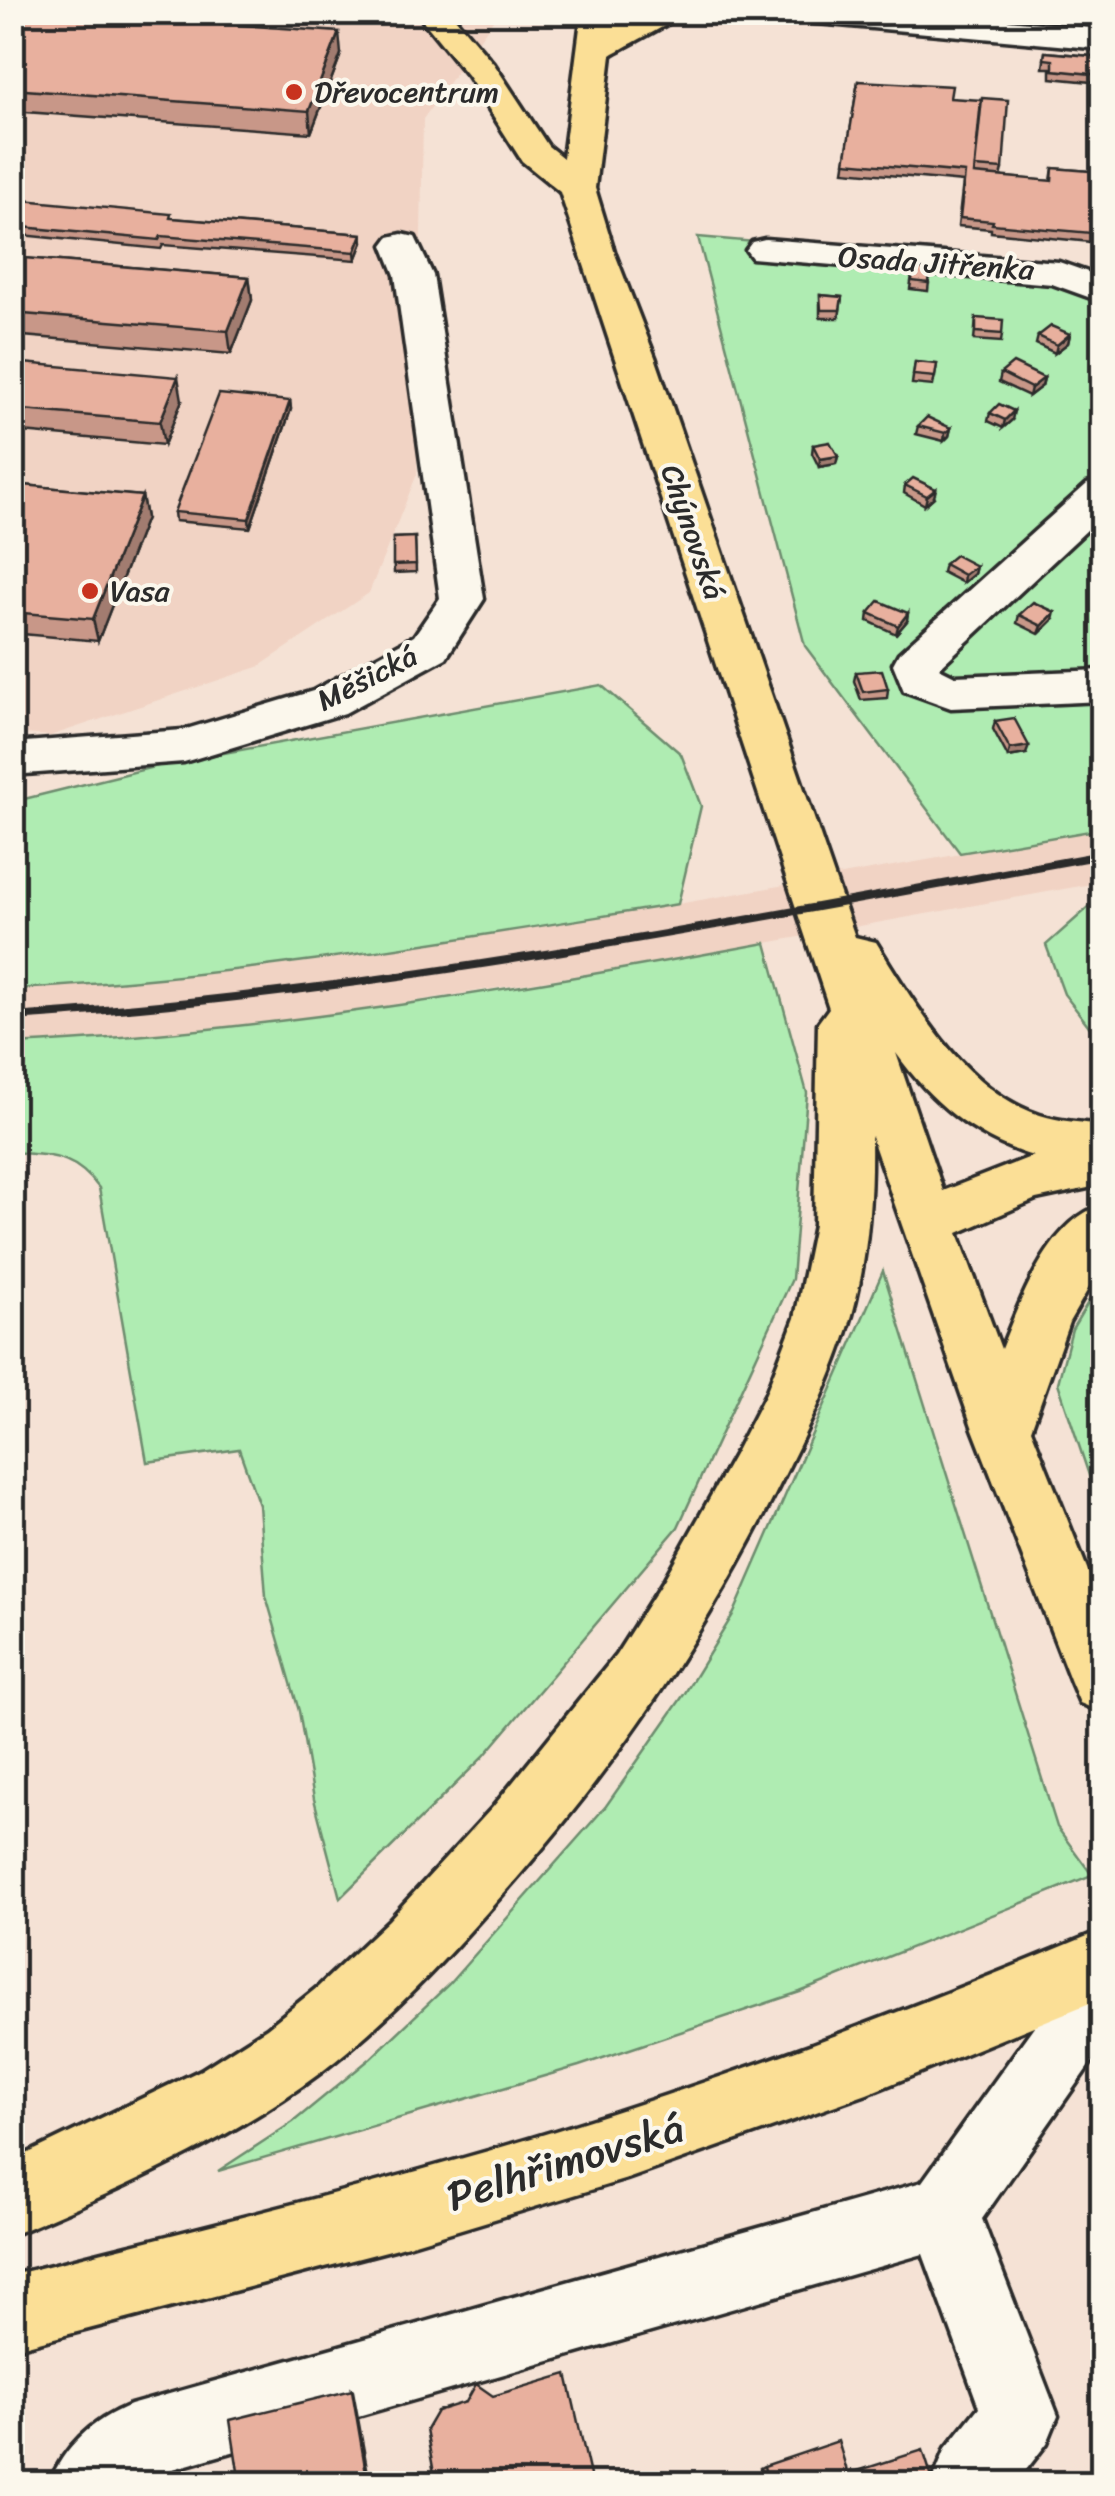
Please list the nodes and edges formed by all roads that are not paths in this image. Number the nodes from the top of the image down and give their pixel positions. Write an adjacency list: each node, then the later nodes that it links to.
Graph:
1 (432, 12): 7 (main road)
2 (599, 12): 6 (main road, Chýnovská)
3 (669, 12): 6 (main road)
4 (806, 12): 5 (street)
5 (1102, 39)
6 (593, 50): 7 (main road, Chýnovská)
7 (577, 188): 14 (main road, Chýnovská)
8 (402, 245): 13 (street, Měšická)
9 (765, 250): 10 (street, Osada Jitřenka)
10 (1102, 291)
11 (1102, 492): 12 (street)
12 (1102, 686)
13 (12, 759)
14 (810, 875): 15 (main road); 16 (main road)
15 (845, 986): 18 (main road); 24 (main road)
16 (1102, 1146)
17 (1102, 1163): 18 (main road)
18 (927, 1223): 20 (main road)
19 (1102, 1228): 20 (main road)
20 (1002, 1429): 21 (main road)
21 (1102, 1682)
22 (1102, 1964): 26 (main road, Pelhřimovská)
23 (1102, 1989): 25 (street)
24 (12, 2199)
25 (944, 2212): 27 (street); 28 (street)
26 (12, 2312)
27 (972, 2475)
28 (87, 2484)

